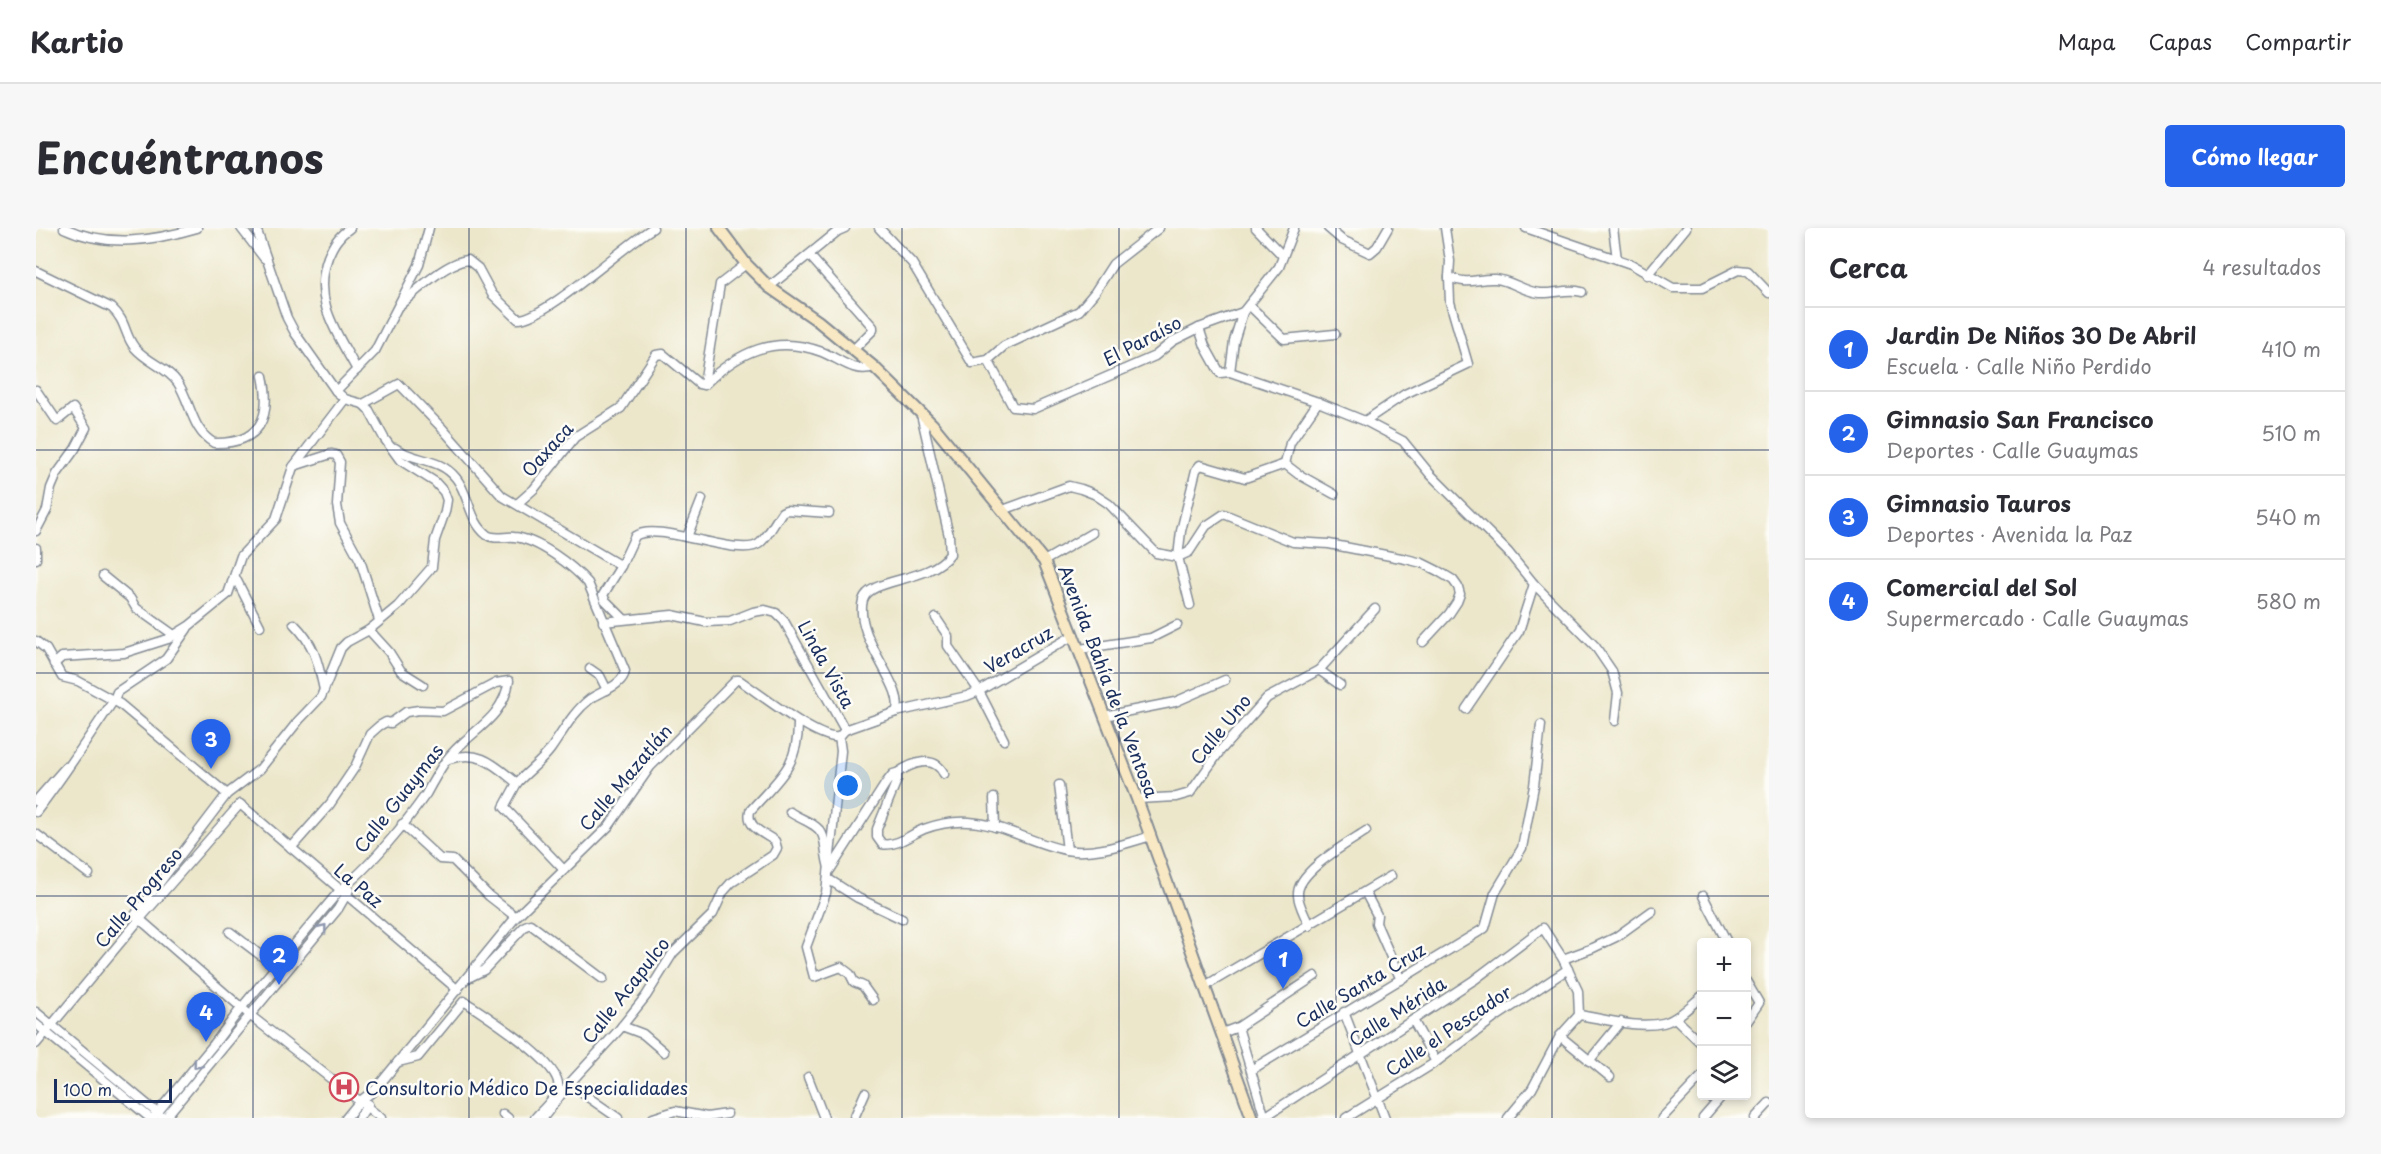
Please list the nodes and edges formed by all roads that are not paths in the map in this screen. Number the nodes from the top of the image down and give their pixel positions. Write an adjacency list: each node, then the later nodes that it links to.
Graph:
1 (64, 228): 2 (street)
2 (197, 228)
3 (241, 228): 24 (street)
4 (256, 228): 24 (street)
5 (349, 228): 38 (street)
6 (429, 228): 31 (street)
7 (653, 228): 31 (street)
8 (719, 228): 23 (main road, Avenida Bahía de la Ventosa)
9 (845, 228): 20 (street)
10 (879, 228): 36 (street)
11 (1159, 228): 36 (street)
12 (1256, 228): 21 (street)
13 (1294, 228): 21 (street)
14 (1328, 228): 15 (street)
15 (1388, 228)
16 (1445, 228): 27 (street)
17 (1526, 228): 22 (street)
18 (1613, 228): 22 (street)
19 (1686, 228): 26 (street)
20 (809, 255): 28 (street); 35 (street)
21 (1283, 256): 32 (street)
22 (1617, 259): 26 (street)
23 (746, 264): 28 (main road, Avenida Bahía de la Ventosa); 41 (street)
24 (271, 268): 43 (street)
25 (36, 270): 40 (street)
26 (1647, 275): 30 (street)
27 (1449, 277): 29 (street); 48 (street)
28 (769, 286): 35 (main road, Avenida Bahía de la Ventosa)
29 (1582, 292)
30 (1769, 293)
31 (400, 305): 38 (street)
32 (1246, 309): 33 (street, El Paraíso); 34 (street); 39 (street)
33 (1199, 328): 36 (street, El Paraíso); 39 (street)
34 (1335, 334)
35 (853, 350): 37 (main road, Avenida Bahía de la Ventosa)
36 (988, 360)
37 (874, 367): 41 (street); 47 (main road, Avenida Bahía de la Ventosa)
38 (357, 370): 43 (street)
39 (1230, 372): 45 (street)
40 (263, 376)
41 (704, 385): 54 (street, Oaxaca)
42 (36, 390): 57 (street)
43 (336, 391): 44 (street)
44 (345, 399): 46 (street); 51 (street)
45 (1318, 402): 48 (street); 50 (street)
46 (363, 404): 49 (street, Calle Progreso); 54 (street)
47 (921, 414): 55 (main road, Avenida Bahía de la Ventosa); 95 (street)
48 (1365, 422): 67 (street)
49 (389, 444): 71 (street, Calle Progreso); 73 (street)
50 (1285, 464): 52 (street); 61 (street)
51 (293, 466): 66 (street); 71 (street)
52 (1334, 494)
53 (702, 499): 59 (street)
54 (517, 504): 64 (street)
55 (1003, 510): 61 (street); 63 (main road, Avenida Bahía de la Ventosa)
56 (829, 513): 59 (street)
57 (36, 531)
58 (1092, 533): 63 (street)
59 (687, 537): 64 (street)
60 (36, 548): 62 (street)
61 (1178, 557): 68 (street); 82 (street)
62 (36, 559)
63 (1044, 561): 80 (main road, Avenida Bahía de la Ventosa)
64 (621, 566): 72 (street)
65 (104, 576): 79 (street)
66 (235, 577): 76 (street); 77 (street)
67 (1534, 584): 94 (street); 97 (street)
68 (1190, 605)
69 (1376, 609): 86 (street, Calle Uno)
70 (936, 618): 92 (street)
71 (379, 620): 78 (street, Calle Progreso)
72 (624, 620): 73 (street, Linda Vista); 100 (street, Linda Vista)
73 (603, 622): 91 (street)
74 (294, 624): 90 (street)
75 (1177, 625): 83 (street)
76 (189, 626): 79 (street); 93 (street)
77 (260, 626)
78 (369, 630): 88 (street); 90 (street, Calle Progreso)
79 (174, 635): 84 (street)
80 (1074, 635): 83 (main road, Avenida Bahía de la Ventosa); 92 (street, Veracruz)
81 (36, 641): 84 (street)
82 (1423, 642)
83 (1080, 649): 96 (main road, Avenida Bahía de la Ventosa)
84 (54, 664): 93 (street)
85 (590, 669): 91 (street)
86 (1319, 670): 89 (street); 111 (street, Calle Uno)
87 (1225, 680): 96 (street)
88 (423, 685)
89 (1340, 685)
90 (324, 690): 109 (street, Calle Progreso)
91 (607, 690): 107 (street)
92 (979, 691): 95 (street); 102 (street)
93 (114, 700): 103 (street); 109 (street)
94 (1466, 709)
95 (896, 712): 100 (street)
96 (1104, 716): 111 (main road, Avenida Bahía de la Ventosa)
97 (1615, 720)
98 (798, 721): 101 (street, Calle Mazatlán); 123 (street, Calle Mazatlán); 160 (street, Calle Acapulco)
99 (1540, 725): 144 (street, Calle Santa Cruz)
100 (846, 730): 101 (street)
101 (839, 737): 125 (street)
102 (1004, 740)
103 (73, 760): 112 (street); 114 (street)
104 (446, 760): 107 (street); 116 (street, Calle Guaymas); 121 (street, Calle Guaymas)
105 (897, 773): 106 (street); 117 (street); 125 (street)
106 (944, 774)
107 (517, 783): 123 (street)
108 (1059, 784): 122 (street)
109 (227, 794): 131 (street, Calle Progreso)
110 (994, 798): 117 (street)
111 (1137, 798): 120 (main road, Avenida Bahía de la Ventosa)
112 (36, 801)
113 (240, 804): 121 (street, La Paz); 131 (street, Calle Progreso)
114 (36, 812)
115 (790, 812): 125 (street)
116 (402, 824): 128 (street, Calle Guaymas); 132 (street)
117 (996, 827): 122 (street)
118 (1365, 831): 134 (street)
119 (36, 834): 124 (street)
120 (1151, 836): 122 (street); 145 (main road, Avenida Bahía de la Ventosa)
121 (291, 848): 128 (street, La Paz)
122 (1067, 850)
123 (564, 870): 132 (street, Calle Mazatlán)
124 (88, 874)
125 (829, 874): 133 (street); 149 (street)
126 (1391, 876): 127 (street)
127 (1365, 892): 134 (street); 144 (street)
128 (343, 893): 138 (street, Calle Guaymas); 140 (street, Calle Guaymas, one-way to 128); 147 (street, La Paz)
129 (1703, 896): 136 (street)
130 (1652, 911): 137 (street)
131 (137, 917): 150 (street); 159 (street, Calle Progreso)
132 (516, 917): 143 (street, Calle Mazatlán)
133 (902, 919)
134 (1309, 926): 145 (street)
135 (230, 932): 138 (street)
136 (1725, 938)
137 (1563, 959): 139 (street); 157 (street, Calle Mérida)
138 (276, 968): 140 (street); 150 (street, Calle Guaymas)
139 (1568, 969): 153 (street); 170 (street, Calle el Pescador)
140 (285, 974): 155 (street, Calle Guaymas)
141 (1315, 976): 161 (street)
142 (603, 979): 143 (street, Calle Mazatlán)
143 (465, 980): 147 (street, Calle Mazatlán)
144 (1401, 980): 152 (street, Calle Santa Cruz)
145 (1205, 986): 162 (main road, Avenida Bahía de la Ventosa)
146 (1751, 989): 154 (street)
147 (458, 990): 169 (street, Calle Mazatlán)
148 (1697, 999): 156 (street)
149 (873, 1000)
150 (242, 1007): 155 (street); 182 (street, Calle Guaymas, one-way to 182)
151 (36, 1012): 159 (street)
152 (1344, 1012): 167 (street); 171 (street, Calle Santa Cruz)
153 (1579, 1015): 158 (street); 163 (street)
154 (1751, 1015)
155 (251, 1016): 180 (street); 182 (street, Calle Guaymas)
156 (1675, 1018): 158 (street); 164 (street)
157 (1413, 1020): 167 (street, Calle Mérida); 170 (street)
158 (1621, 1022): 168 (street)
159 (42, 1025): 165 (street, Calle Progreso); 182 (street)
160 (622, 1026): 166 (street); 175 (street, Calle Acapulco)
161 (1238, 1027): 162 (street); 171 (street)
162 (1222, 1033): 194 (main road, Avenida Bahía de la Ventosa)
163 (1560, 1036): 168 (street); 197 (street)
164 (1697, 1040)
165 (36, 1044)
166 (664, 1052)
167 (1361, 1054): 177 (street); 183 (street, Calle Mérida)
168 (1589, 1061): 173 (street)
169 (398, 1062): 180 (street, Calle Mazatlán); 188 (street)
170 (1436, 1062): 177 (street, Calle el Pescador)
171 (1251, 1070): 183 (street)
172 (808, 1077): 192 (street)
173 (1610, 1077)
174 (1697, 1080): 198 (street)
175 (569, 1084): 189 (street, Calle Acapulco); 190 (street)
176 (865, 1093): 193 (street)
177 (1377, 1097): 195 (street, Calle el Pescador); 196 (street)
178 (1718, 1100): 199 (street)
179 (1769, 1103): 184 (street)
180 (363, 1104): 185 (street, Calle Mazatlán); 186 (street, Calle Mazatlán); 187 (street)
181 (727, 1114): 191 (street)
182 (158, 1117)
183 (1264, 1117)
184 (1756, 1117)
185 (346, 1118)
186 (359, 1118)
187 (381, 1118)
188 (535, 1118)
189 (543, 1118)
190 (618, 1118)
191 (653, 1118)
192 (824, 1118)
193 (854, 1118)
194 (1252, 1118)
195 (1346, 1118)
196 (1385, 1118)
197 (1508, 1118)
198 (1662, 1118)
199 (1703, 1118)

